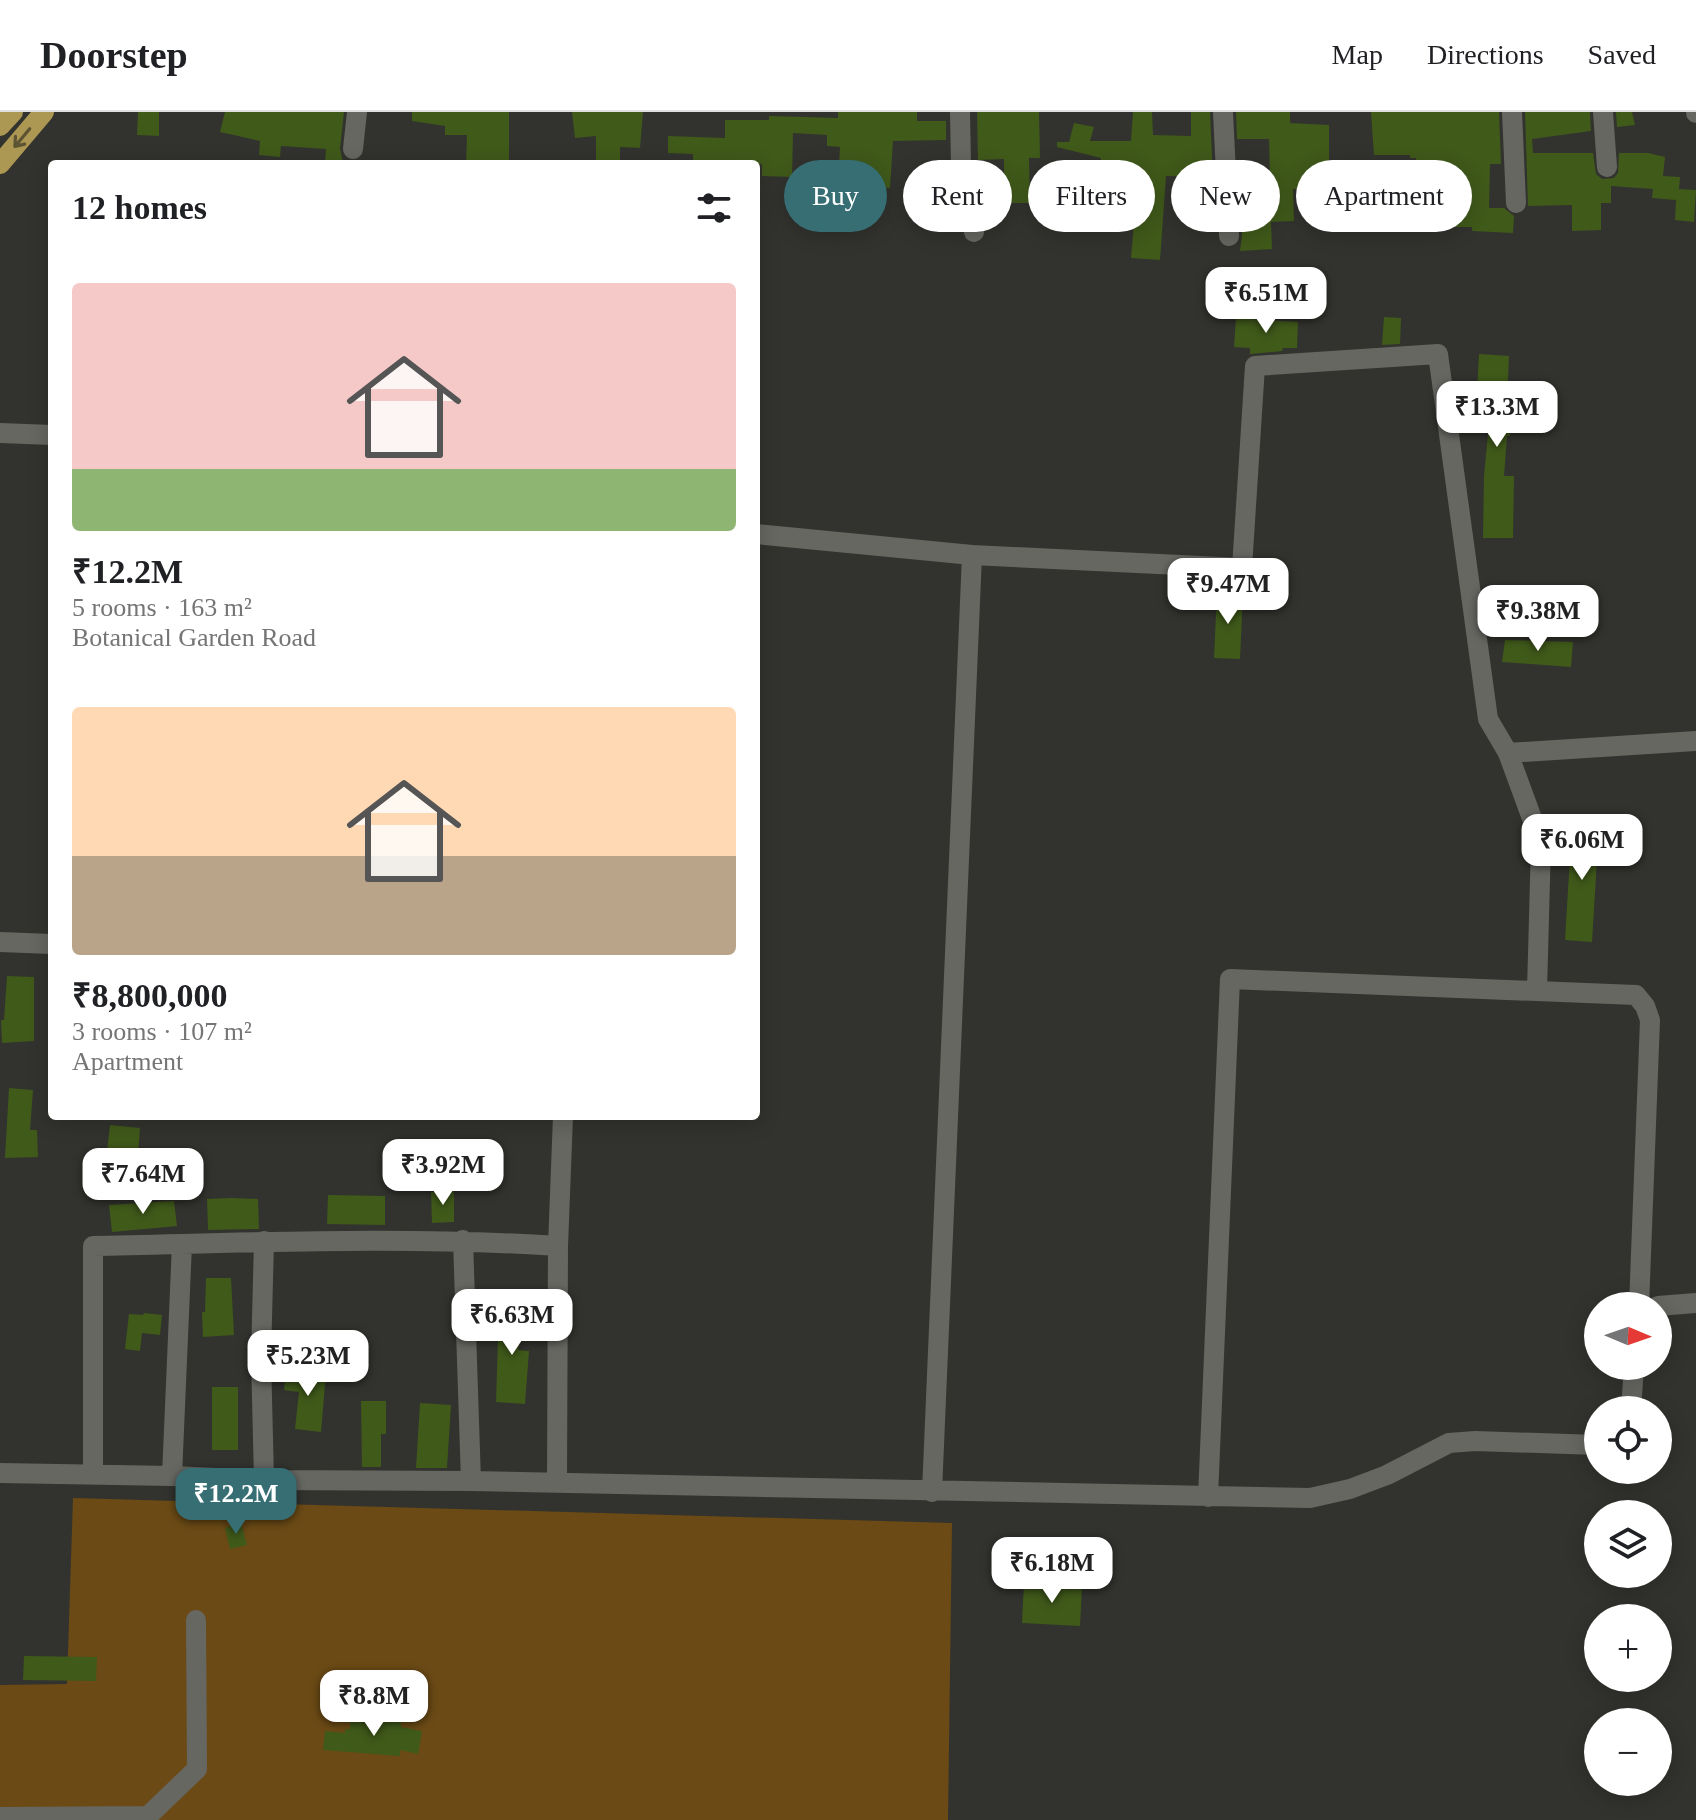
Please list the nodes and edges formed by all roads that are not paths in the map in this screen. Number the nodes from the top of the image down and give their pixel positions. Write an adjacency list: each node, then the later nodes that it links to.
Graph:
1 (13, 112): 8 (main road)
2 (44, 112): 11 (main road, one-way to 11)
3 (357, 112): 9 (street)
4 (960, 112): 10 (street)
5 (1223, 112): 14 (street)
6 (1512, 112): 13 (street)
7 (1603, 112): 12 (street)
8 (0, 126)
9 (353, 149)
10 (961, 160)
11 (0, 164)
12 (1607, 167)
13 (1516, 203)
14 (1229, 236)
15 (0, 433): 16 (street)
16 (48, 435)
17 (760, 534): 18 (street)
18 (972, 555): 20 (street); 39 (street)
19 (1696, 741): 20 (street)
20 (1508, 753): 23 (street)
21 (0, 942): 22 (street)
22 (48, 944)
23 (1537, 991): 29 (street); 40 (street)
24 (563, 1120): 28 (street)
25 (463, 1240): 26 (street); 28 (street); 37 (street)
26 (264, 1241): 27 (street); 36 (street)
27 (182, 1244): 34 (street); 35 (street)
28 (558, 1246): 38 (street)
29 (1640, 1292)
30 (1696, 1303): 31 (street)
31 (1672, 1305)
32 (1584, 1445): 40 (street)
33 (0, 1473): 34 (street)
34 (93, 1474): 35 (street)
35 (172, 1476): 36 (street)
36 (264, 1480): 37 (street)
37 (471, 1481): 38 (street)
38 (557, 1482): 39 (street)
39 (932, 1492): 40 (street)
40 (1208, 1497)
41 (196, 1620): 42 (street)
42 (0, 1817)

